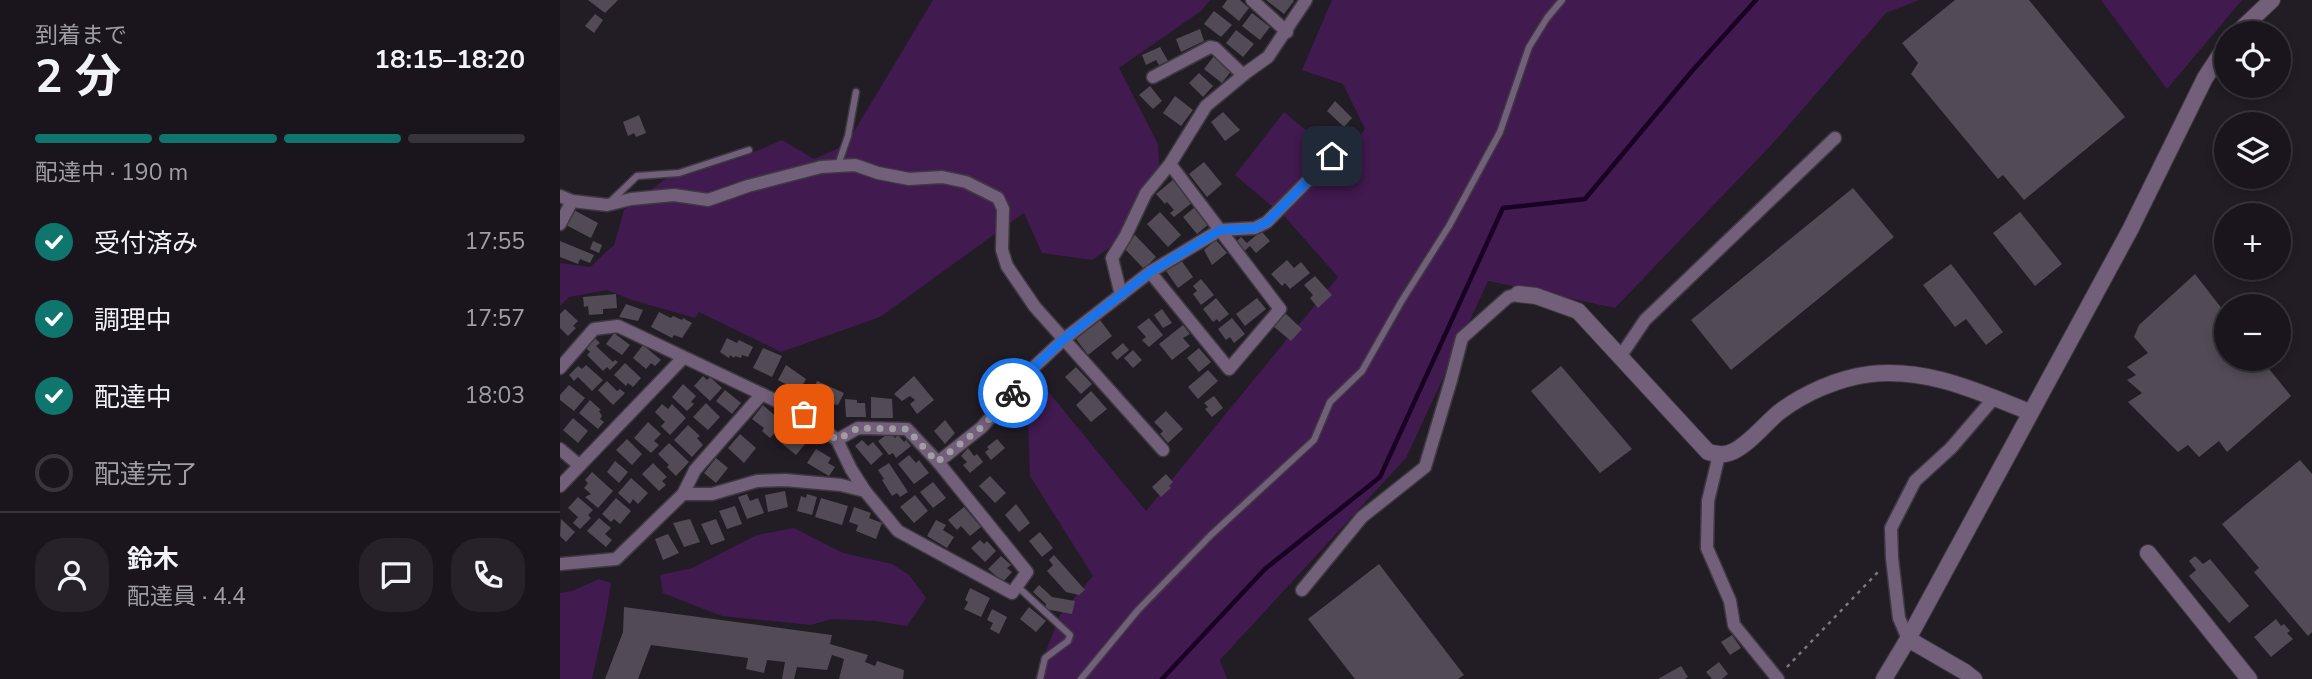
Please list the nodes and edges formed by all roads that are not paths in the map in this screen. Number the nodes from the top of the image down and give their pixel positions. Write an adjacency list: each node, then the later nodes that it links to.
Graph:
1 (1252, 0): 6 (street)
2 (1306, 0): 6 (street)
3 (1562, 0): 46 (lane)
4 (2270, 1): 5 (street)
5 (2249, 21)
6 (1287, 32): 8 (street)
7 (2214, 64): 29 (street)
8 (1243, 75): 9 (street); 14 (street)
9 (1153, 77)
10 (856, 92): 15 (lane)
11 (1835, 138): 24 (street)
12 (749, 150): 17 (lane)
13 (1332, 156): 19 (street)
14 (1170, 164): 19 (street); 22 (street)
15 (837, 166): 17 (street); 23 (street)
16 (566, 199): 17 (street); 18 (street)
17 (607, 205)
18 (560, 224)
19 (1220, 230): 20 (street); 20 (street)
20 (1150, 272): 22 (street)
21 (1518, 294): 24 (street); 42 (street)
22 (1121, 295): 23 (street)
23 (1064, 339): 32 (street); 34 (street)
24 (1620, 357): 33 (street)
25 (683, 358): 26 (street); 27 (street); 35 (street)
26 (560, 368)
27 (762, 394): 30 (street); 38 (street)
28 (1994, 398): 29 (street); 33 (street); 43 (street)
29 (2030, 412): 43 (street)
30 (837, 440): 34 (street); 37 (street)
31 (560, 449): 35 (street)
32 (1163, 450)
33 (1718, 455): 44 (street)
34 (937, 462): 41 (street)
35 (579, 465): 36 (street)
36 (560, 486)
37 (865, 491): 38 (street); 41 (street)
38 (682, 494): 40 (street)
39 (2148, 553): 49 (street)
40 (560, 564)
41 (1017, 586): 45 (lane)
42 (1302, 590)
43 (1908, 639): 47 (street); 48 (street)
44 (1778, 678)
45 (1040, 679)
46 (1081, 679)
47 (1884, 679)
48 (1974, 679)
49 (2249, 679)

